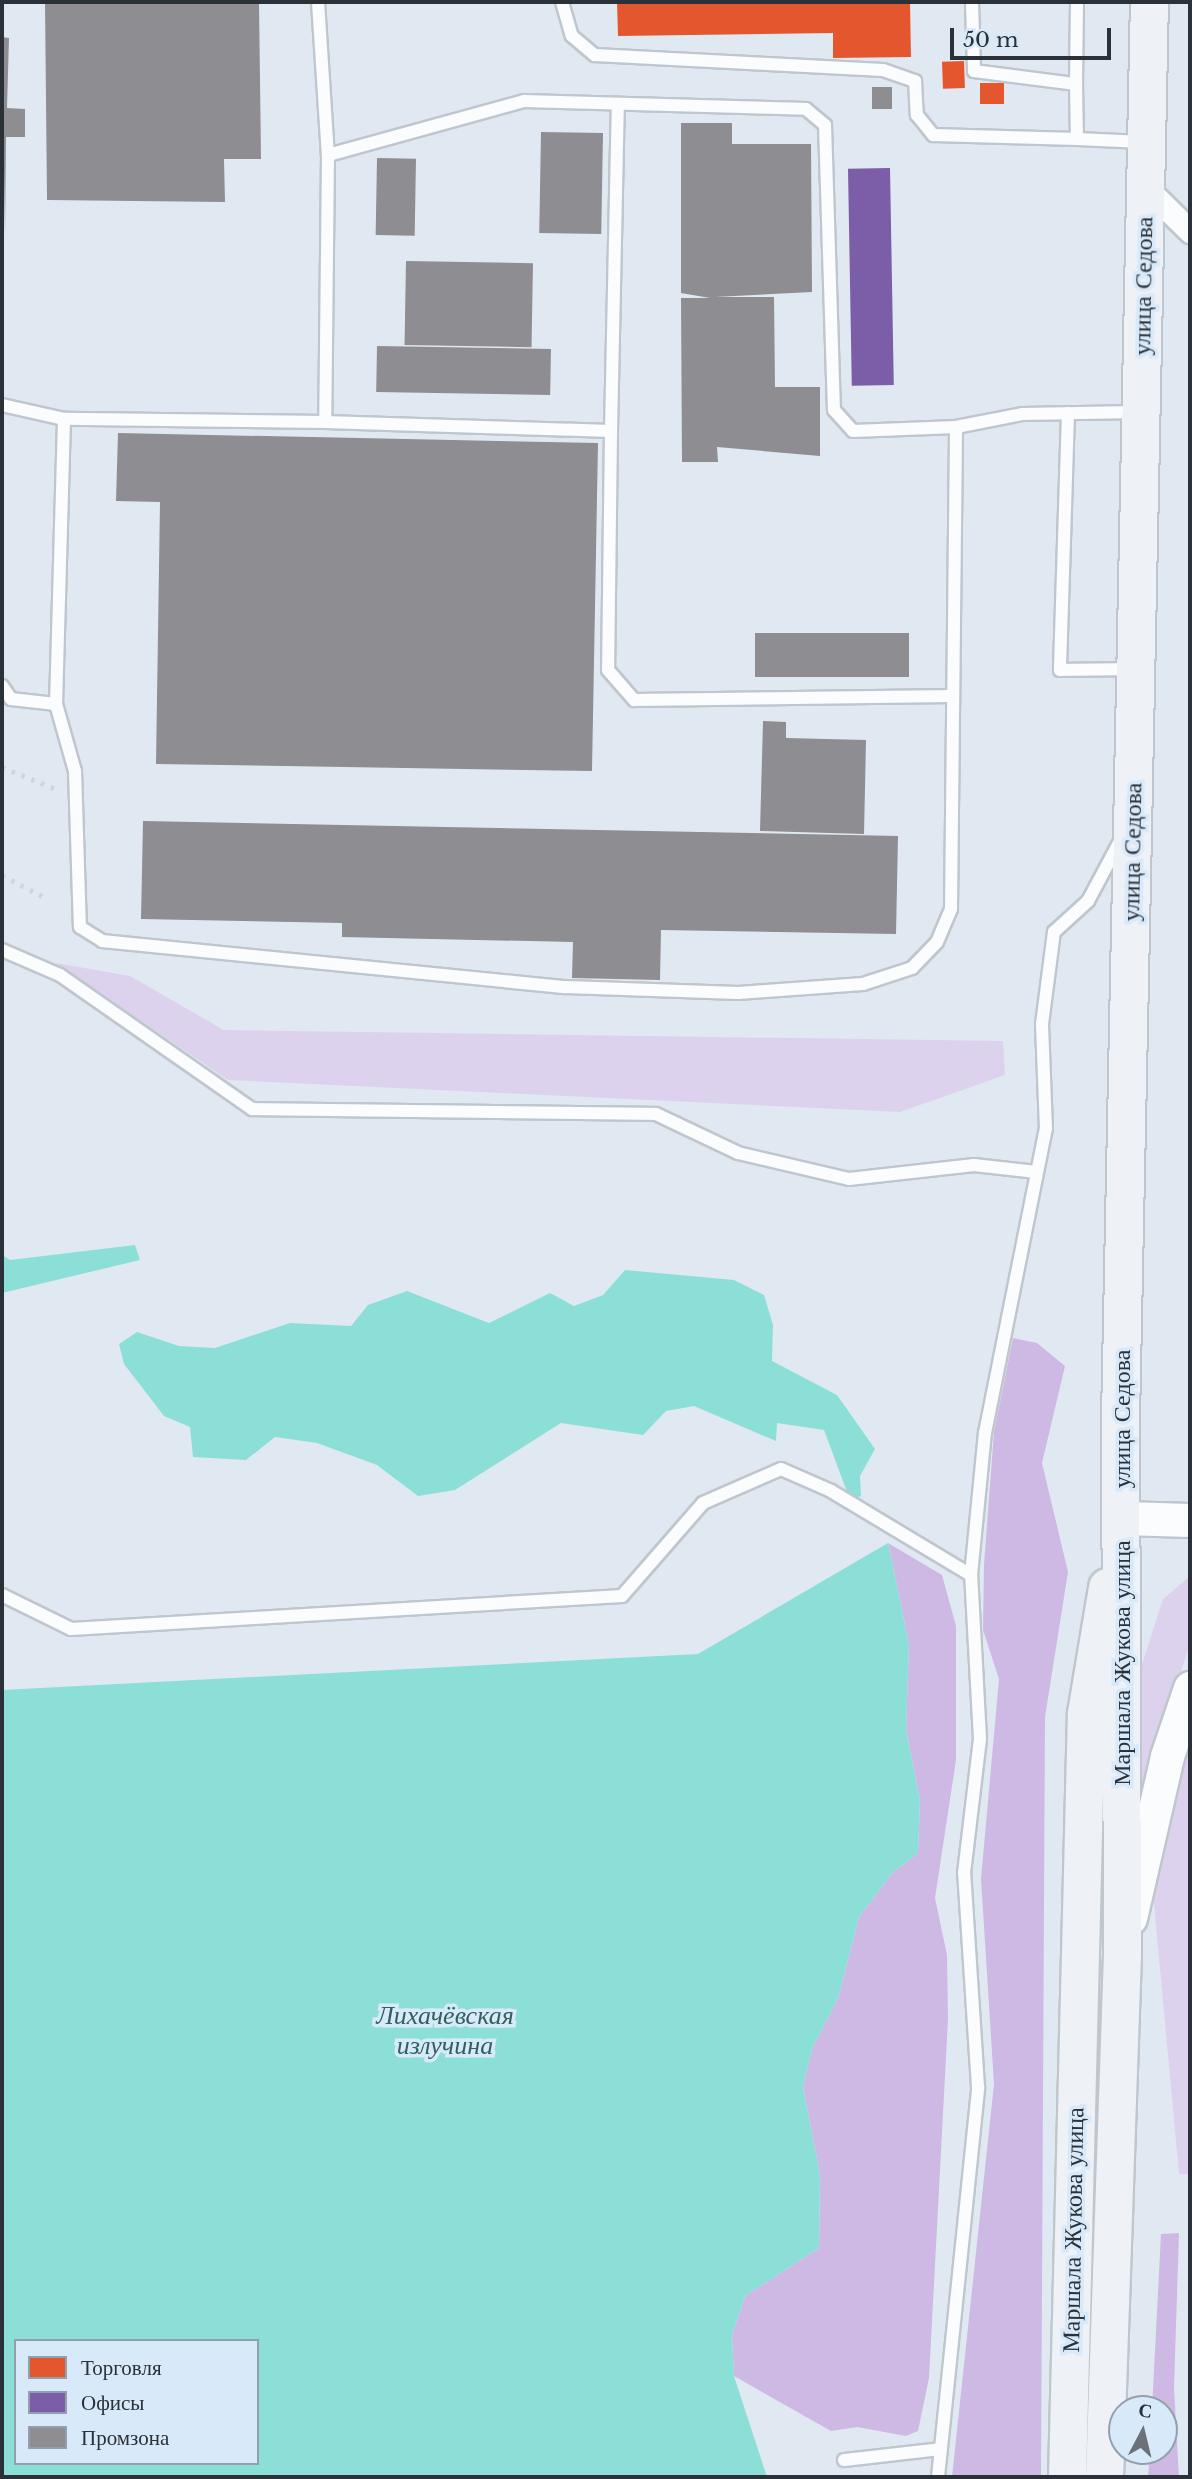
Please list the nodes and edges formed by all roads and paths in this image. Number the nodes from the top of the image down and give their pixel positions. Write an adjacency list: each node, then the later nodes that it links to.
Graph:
1 (318, 2): 10 (lane)
2 (562, 2): 8 (lane)
3 (972, 2): 6 (lane)
4 (1077, 2): 6 (lane)
5 (1149, 2): 9 (main road)
6 (1076, 84): 8 (lane)
7 (618, 104): 10 (lane); 18 (lane); 19 (lane)
8 (1077, 139): 9 (lane)
9 (1143, 142): 11 (main road, улица Седова)
10 (328, 155): 17 (lane)
11 (1145, 187): 12 (street); 14 (main road, улица Седова)
12 (1190, 231)
13 (2, 405): 16 (lane)
14 (1141, 412): 15 (lane); 20 (main road, улица Седова)
15 (1068, 413): 18 (lane); 20 (lane)
16 (64, 419): 17 (lane); 23 (lane)
17 (325, 422): 19 (lane)
18 (956, 427): 22 (lane)
19 (611, 431): 22 (lane)
20 (1135, 669): 24 (main road, улица Седова)
21 (2, 686): 23 (lane)
22 (953, 696): 23 (lane)
23 (56, 704)
24 (1132, 819): 26 (lane); 27 (main road, улица Седова)
25 (2, 950): 26 (lane)
26 (1037, 1172): 29 (lane)
27 (1123, 1518): 28 (main road); 32 (main road, Маршала Жукова улица); 36 (main road, Маршала Жукова улица)
28 (1190, 1520)
29 (971, 1575): 30 (lane); 33 (lane)
30 (2, 1595)
31 (1190, 1688): 32 (main road)
32 (1122, 1954): 37 (main road, Маршала Жукова улица)
33 (940, 2449): 34 (lane); 35 (lane)
34 (844, 2460)
35 (938, 2477)
36 (1067, 2477)
37 (1104, 2477)

